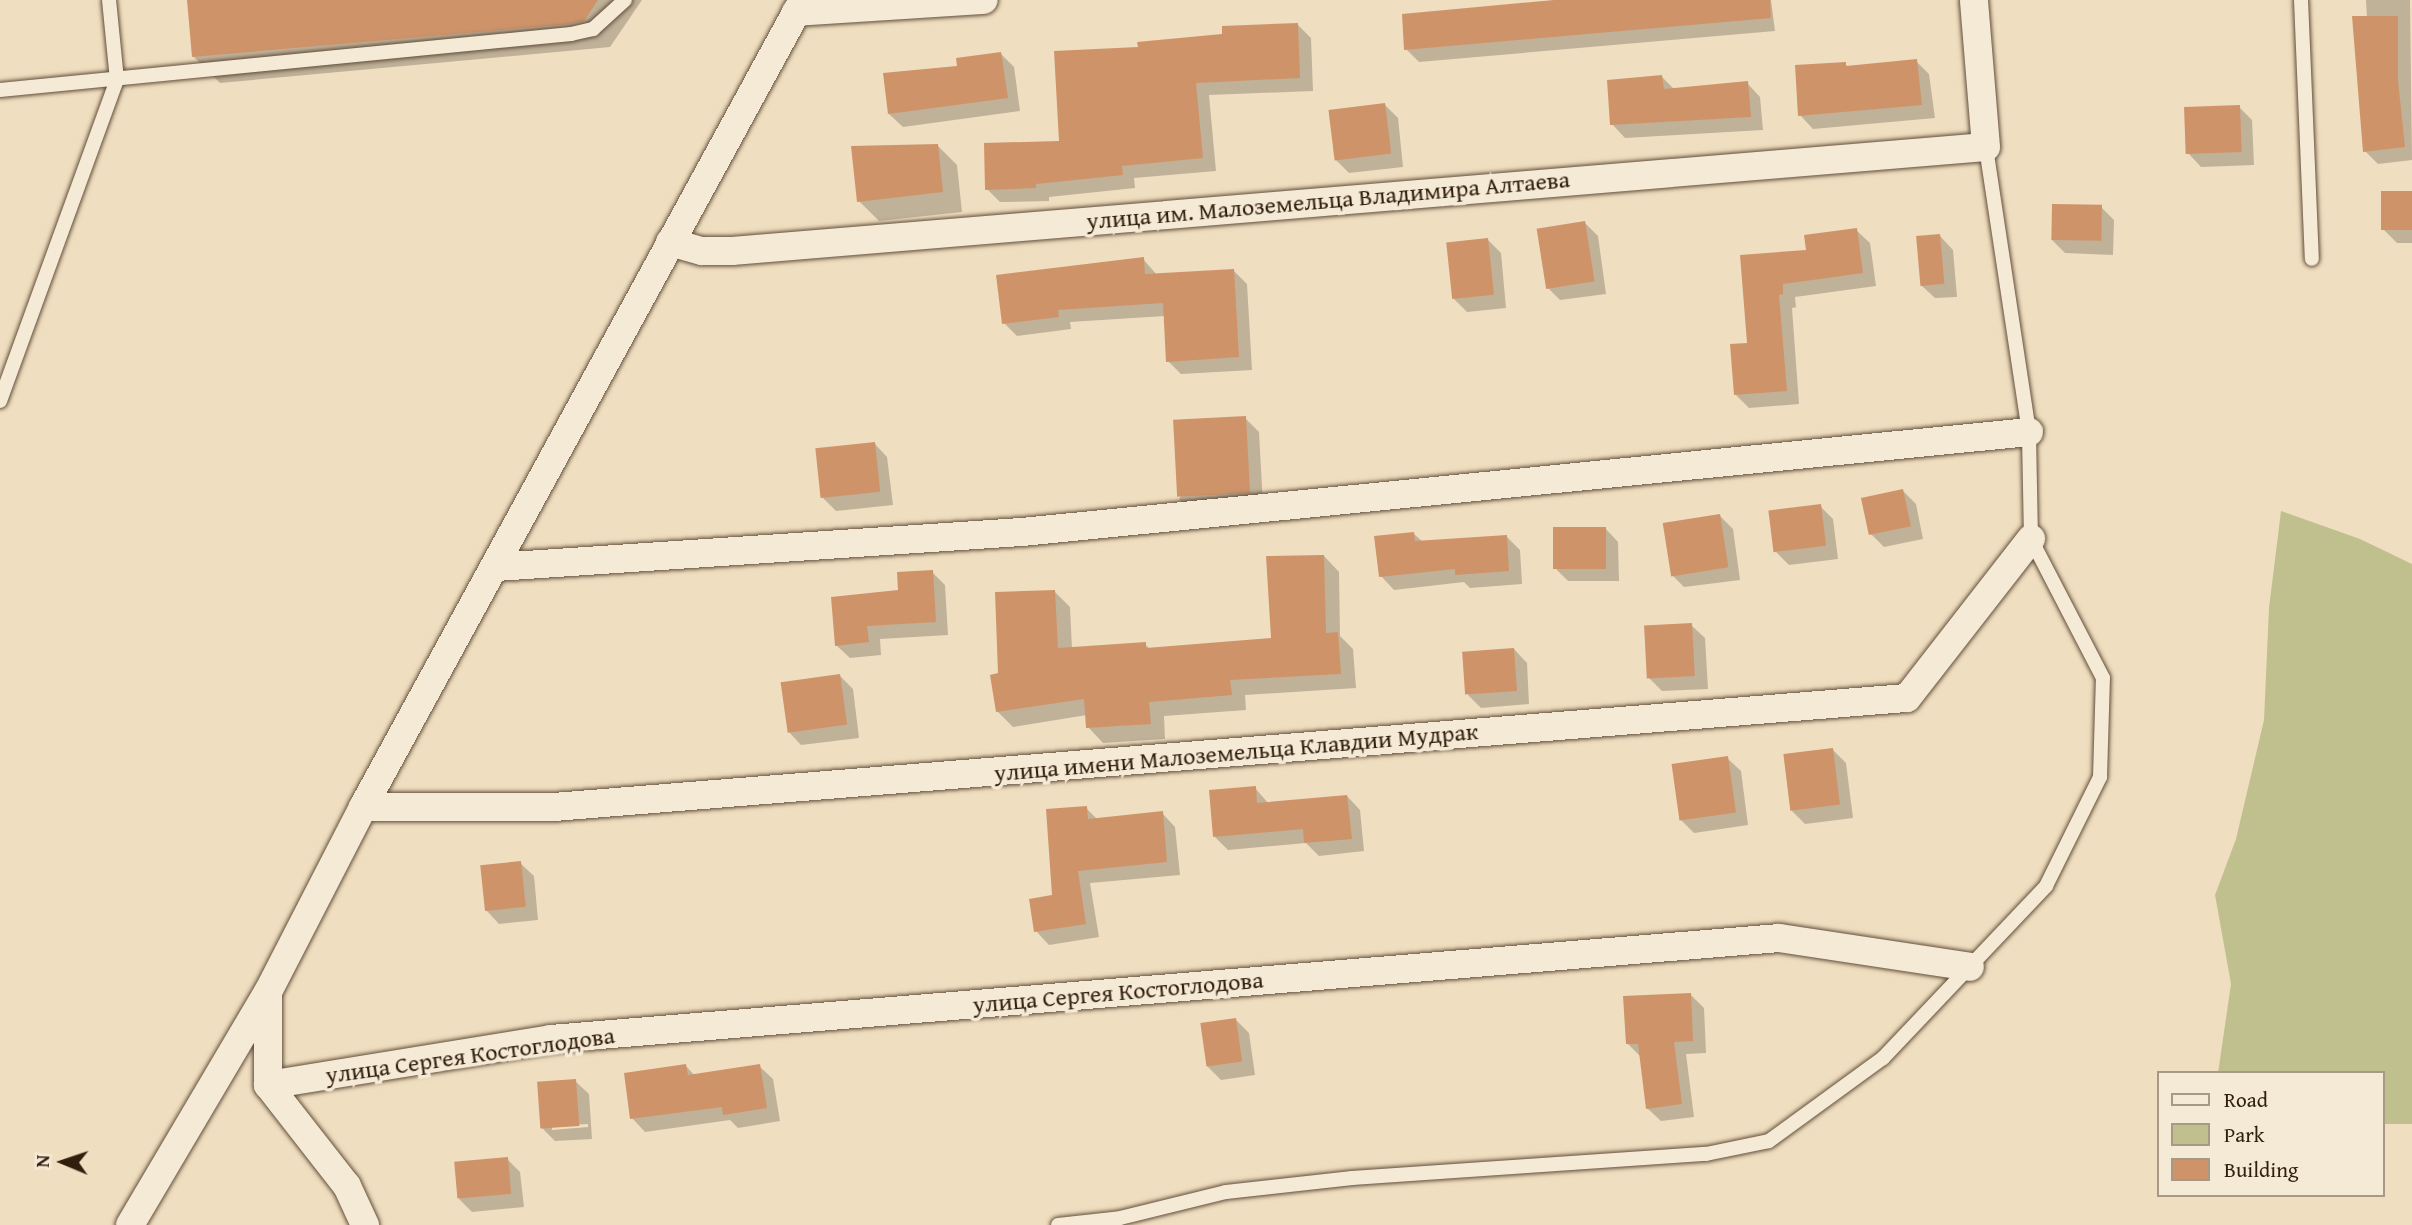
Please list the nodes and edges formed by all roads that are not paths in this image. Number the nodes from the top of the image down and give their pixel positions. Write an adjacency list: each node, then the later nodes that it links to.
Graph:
1 (108, 0): 7 (lane)
2 (625, 0): 7 (lane)
3 (985, 0): 6 (street)
4 (1974, 0): 9 (street)
5 (2301, 0): 11 (lane)
6 (800, 6): 10 (street)
7 (117, 80): 8 (lane); 12 (lane)
8 (0, 90)
9 (1986, 147): 10 (street, улица им. Малоземельца Владимира Алтаева); 13 (lane)
10 (670, 242): 15 (street)
11 (2312, 259)
12 (0, 401)
13 (2029, 432): 14 (lane); 15 (street)
14 (2031, 539): 16 (street, улица имени Малоземельца Клавдии Мудрак); 17 (lane)
15 (496, 566): 16 (street)
16 (363, 807): 18 (street)
17 (1970, 967): 19 (street, улица Сергея Костоглодова); 22 (lane)
18 (268, 992): 19 (street); 20 (street)
19 (268, 1085): 21 (street)
20 (130, 1225)
21 (365, 1225)
22 (1058, 1225)

